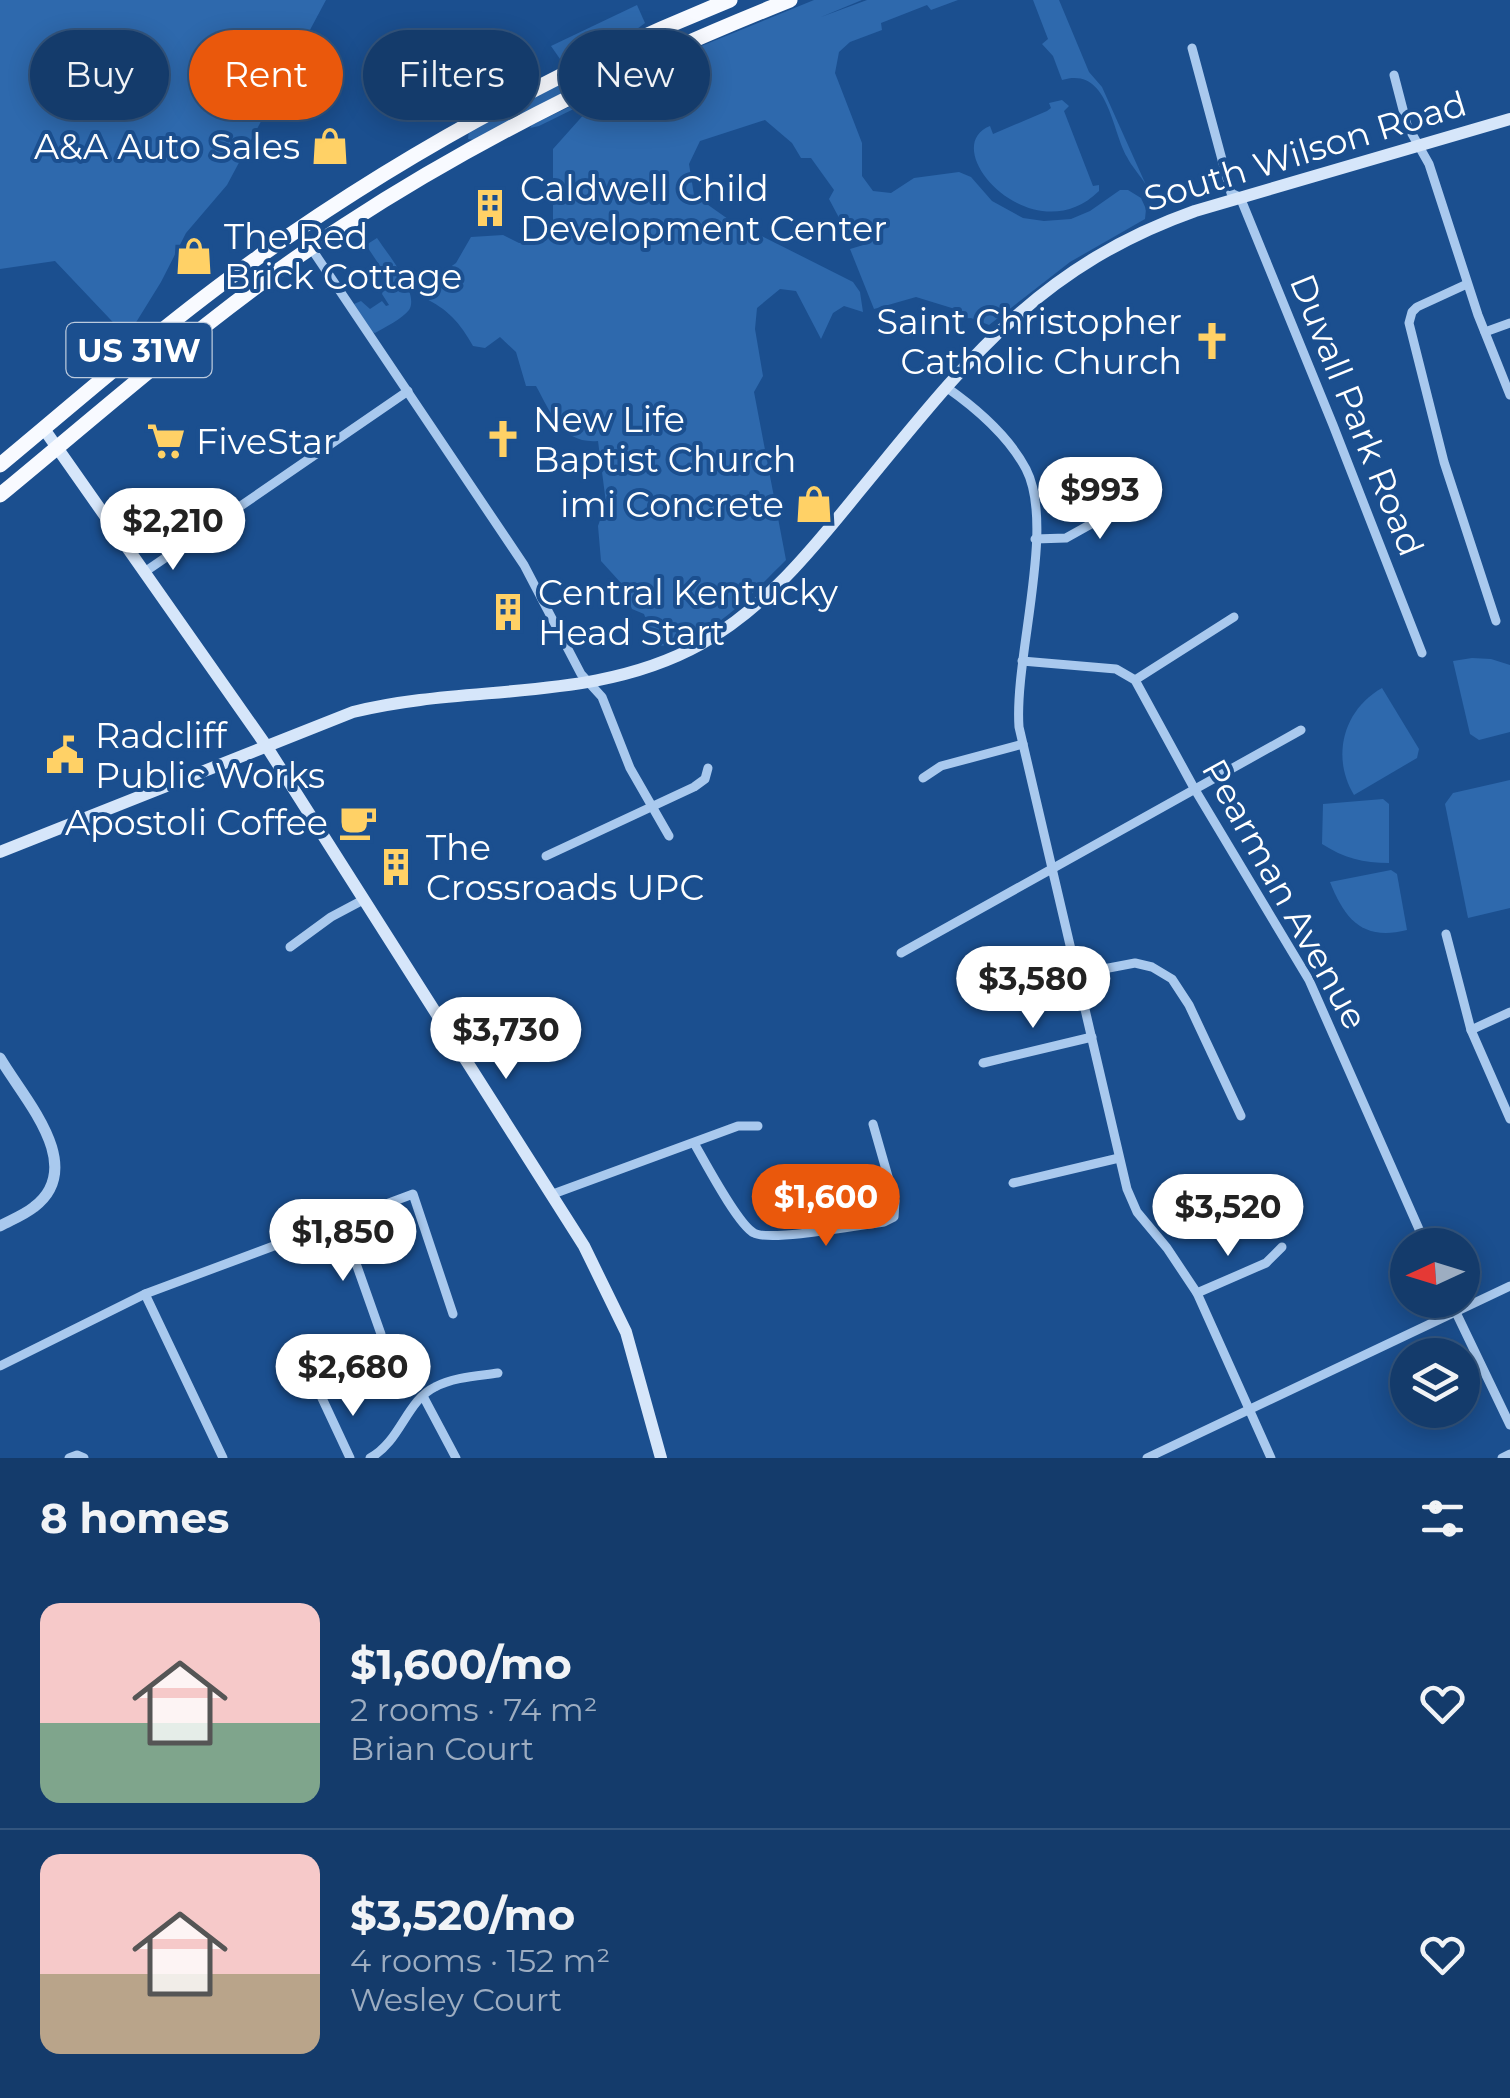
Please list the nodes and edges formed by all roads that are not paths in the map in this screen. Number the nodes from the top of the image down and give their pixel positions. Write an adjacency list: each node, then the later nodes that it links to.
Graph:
1 (730, 0): 15 (highway, US 31W)
2 (787, 1): 8 (highway, US 31W)
3 (1192, 48): 7 (street, Duvall Park Road)
4 (1394, 76): 6 (street)
5 (1510, 119): 6 (main road, South Wilson Road)
6 (1419, 146): 7 (main road, South Wilson Road); 9 (street)
7 (1240, 197): 12 (main road, South Wilson Road); 24 (street, Duvall Park Road)
8 (311, 248): 13 (street); 16 (highway, US 31W)
9 (1467, 284): 11 (street); 23 (street, Duvall Park Road)
10 (1510, 323): 11 (street)
11 (1485, 332): 14 (street)
12 (946, 387): 20 (street); 27 (main road, South Wilson Road)
13 (408, 391): 21 (street); 27 (street)
14 (1510, 395)
15 (44, 429): 16 (main road); 17 (highway, US 31W)
16 (58, 448): 19 (highway, US 31W); 21 (main road)
17 (0, 466)
18 (1152, 490): 20 (street)
19 (0, 495)
20 (1035, 540): 25 (street)
21 (146, 571): 29 (main road)
22 (1234, 617): 26 (street)
23 (1496, 621)
24 (1422, 653)
25 (1022, 662): 26 (street); 30 (street)
26 (1135, 680): 33 (street, Pearman Avenue)
27 (589, 683): 29 (main road, South Wilson Road); 34 (street)
28 (1301, 730): 33 (street)
29 (265, 744): 36 (main road, South Wilson Road); 39 (main road)
30 (1023, 744): 32 (street); 38 (street)
31 (708, 768): 34 (street)
32 (923, 778)
33 (1194, 788): 38 (street); 59 (street, Pearman Avenue)
34 (652, 807): 35 (street); 37 (street)
35 (669, 836)
36 (0, 852)
37 (546, 856)
38 (1052, 868): 42 (street); 43 (street)
39 (363, 900): 41 (street); 56 (main road)
40 (1446, 934): 45 (street)
41 (290, 947)
42 (901, 953)
43 (1077, 974): 46 (street); 49 (street)
44 (1510, 1012): 45 (street)
45 (1470, 1030): 50 (street)
46 (1092, 1037): 48 (street); 54 (street)
47 (0, 1058): 58 (street)
48 (983, 1063)
49 (1241, 1116)
50 (1510, 1119)
51 (874, 1124): 53 (street)
52 (758, 1126): 53 (street)
53 (694, 1143): 56 (street)
54 (1119, 1158): 55 (street); 63 (street)
55 (1013, 1183)
56 (553, 1194): 82 (main road)
57 (341, 1221): 62 (street); 65 (street); 68 (street)
58 (0, 1226)
59 (1419, 1228)
60 (1282, 1247): 63 (street)
61 (1510, 1286): 64 (street)
62 (145, 1294): 69 (street); 78 (street)
63 (1197, 1294): 73 (street)
64 (1480, 1300)
65 (453, 1314)
66 (1443, 1318): 73 (street)
67 (1459, 1318): 74 (street)
68 (381, 1334)
69 (0, 1366)
70 (498, 1373): 72 (street)
71 (321, 1396): 79 (street)
72 (423, 1396): 80 (street); 81 (street)
73 (1250, 1409): 83 (street); 84 (street)
74 (1510, 1425)
75 (1510, 1454): 85 (street)
76 (69, 1458): 77 (street)
77 (84, 1458)
78 (223, 1458)
79 (350, 1458)
80 (370, 1458)
81 (456, 1458)
82 (660, 1458)
83 (1147, 1458)
84 (1270, 1458)
85 (1502, 1458)

